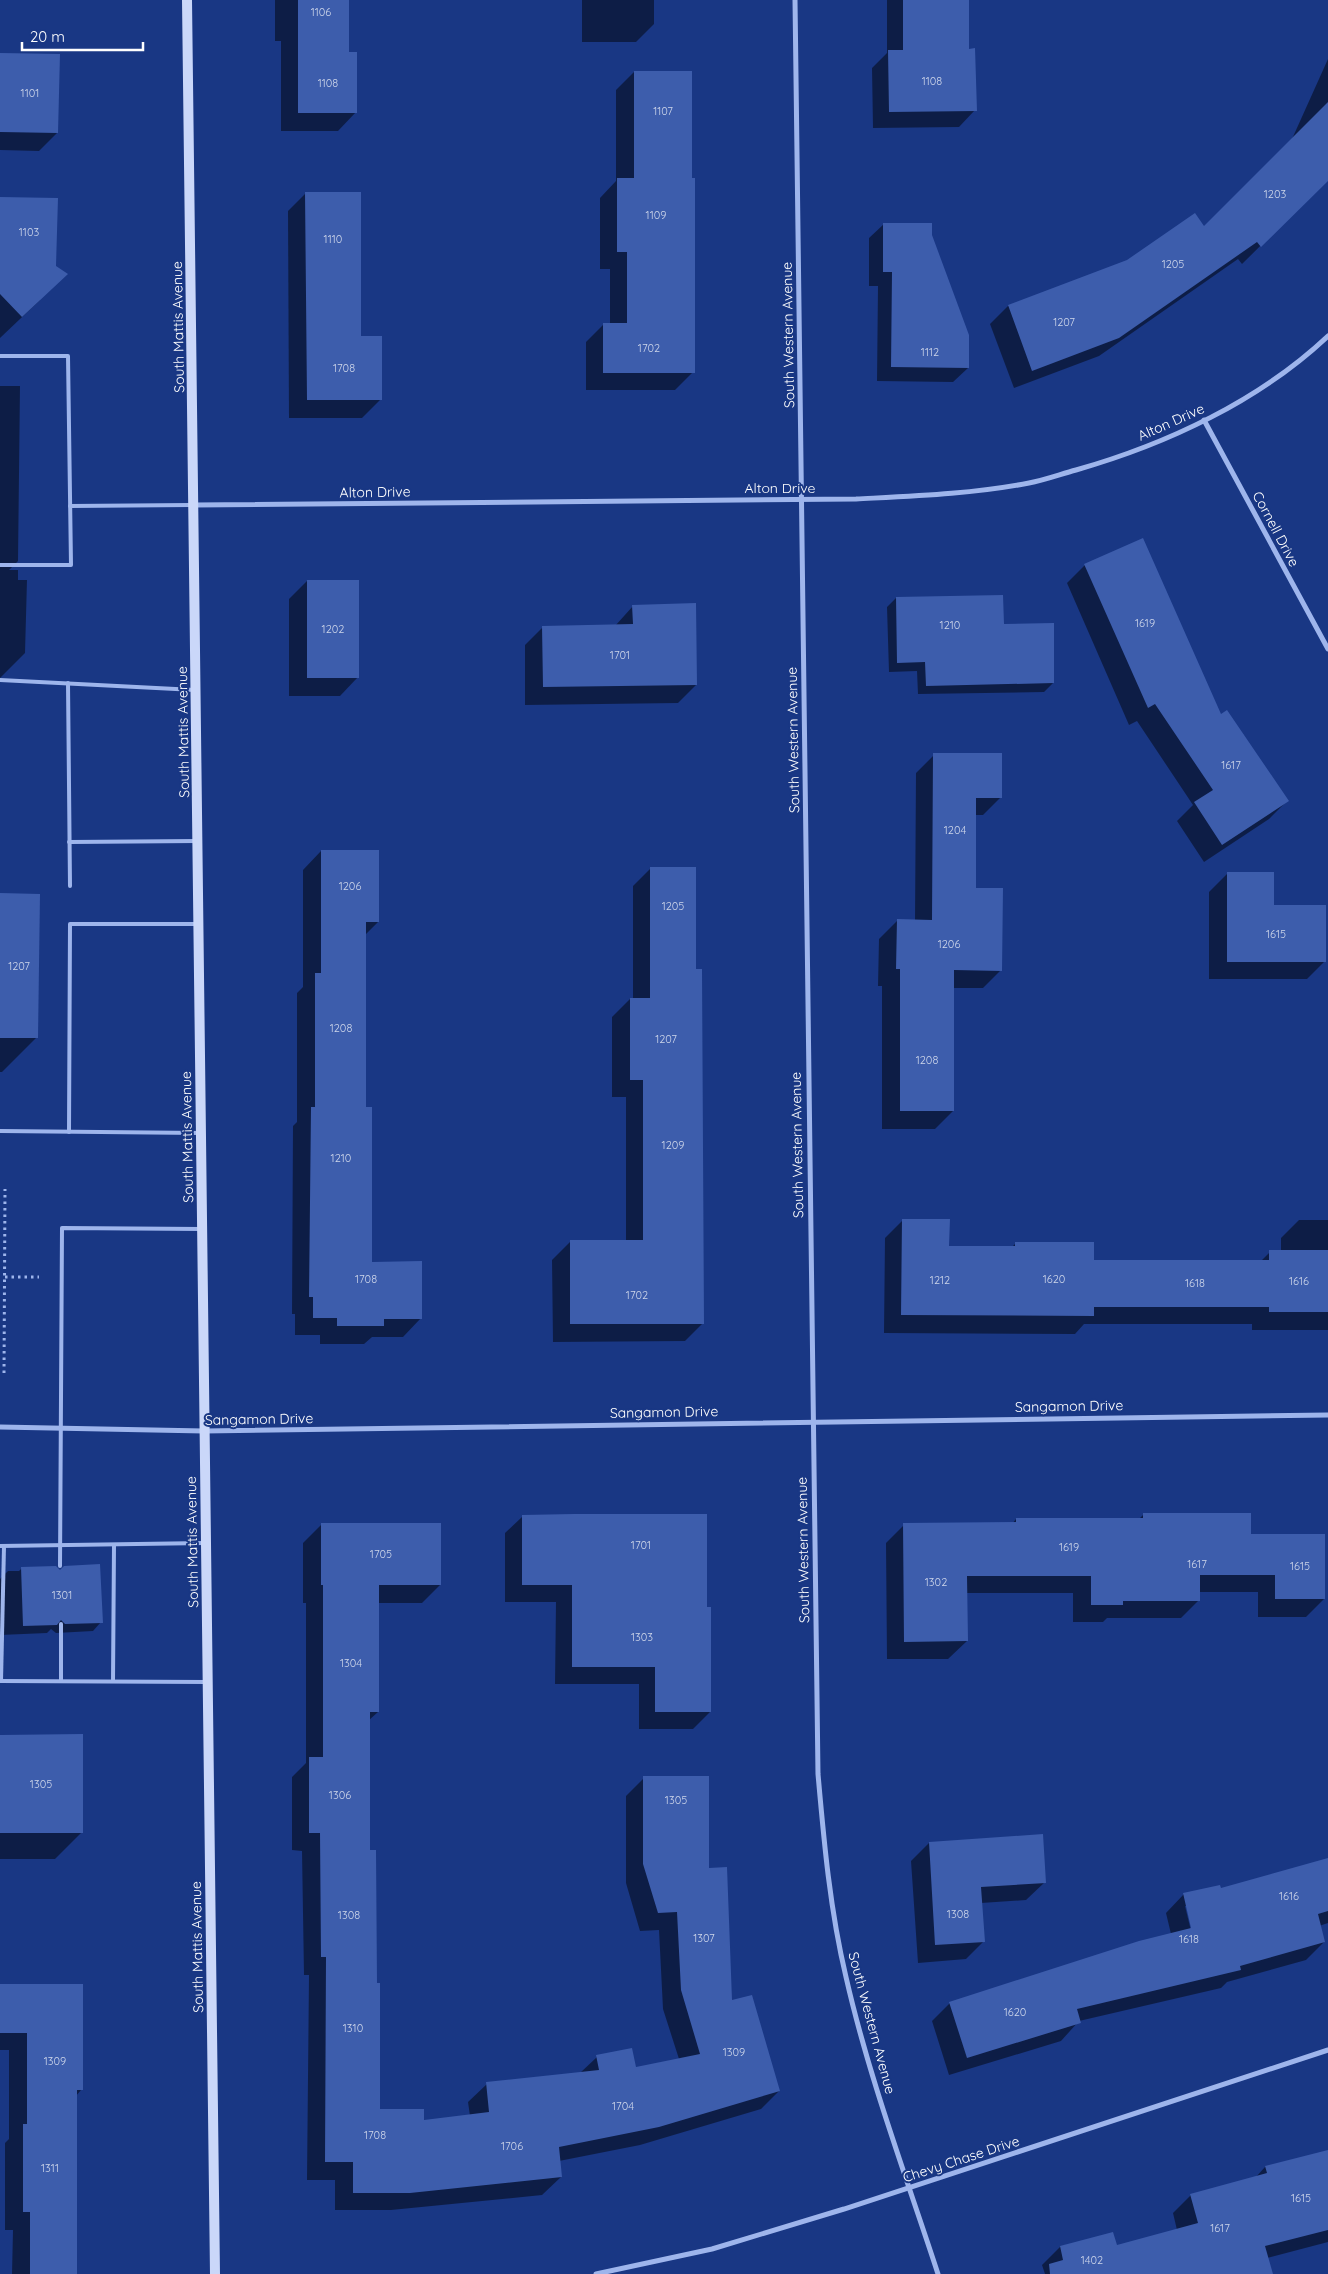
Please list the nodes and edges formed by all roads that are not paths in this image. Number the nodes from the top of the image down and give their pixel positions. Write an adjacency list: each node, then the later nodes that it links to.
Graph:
1 (188, 0): 7 (main road, South Mattis Avenue)
2 (796, 0): 6 (street, South Western Avenue)
3 (1328, 336): 5 (street, Alton Drive)
4 (0, 356): 8 (lane)
5 (1204, 420): 6 (street, Alton Drive); 10 (street, Cornell Drive)
6 (801, 498): 7 (street, Alton Drive); 23 (street, South Western Avenue)
7 (194, 505): 8 (lane); 13 (main road, South Mattis Avenue)
8 (70, 506): 9 (lane)
9 (0, 565)
10 (1328, 649)
11 (0, 680): 12 (lane)
12 (68, 683): 13 (lane); 15 (lane)
13 (196, 690): 14 (main road, South Mattis Avenue)
14 (198, 841): 15 (lane); 17 (main road, South Mattis Avenue)
15 (69, 842): 16 (lane)
16 (70, 886)
17 (199, 924): 19 (lane); 20 (main road, South Mattis Avenue)
18 (0, 1131): 19 (lane)
19 (69, 1132): 20 (lane)
20 (201, 1133): 21 (main road, South Mattis Avenue)
21 (202, 1229): 25 (lane); 26 (main road, South Mattis Avenue)
22 (1328, 1415): 23 (street, Sangamon Drive)
23 (813, 1420): 26 (street, Sangamon Drive); 38 (street, South Western Avenue)
24 (0, 1427): 25 (street, Sangamon Drive)
25 (60, 1428): 26 (street, Sangamon Drive); 30 (lane)
26 (204, 1431): 27 (main road, South Mattis Avenue)
27 (206, 1543): 28 (lane); 36 (main road, South Mattis Avenue)
28 (114, 1545): 30 (lane); 35 (lane)
29 (2, 1546): 30 (lane); 33 (lane)
30 (60, 1546): 31 (lane)
31 (60, 1566)
32 (61, 1624): 34 (lane)
33 (1, 1681): 34 (lane)
34 (61, 1682): 35 (lane)
35 (113, 1682): 36 (lane)
36 (208, 1682): 39 (main road, South Mattis Avenue)
37 (1328, 2050): 38 (street, Chevy Chase Drive)
38 (910, 2187): 40 (street, Chevy Chase Drive); 41 (street, South Western Avenue)
39 (214, 2274)
40 (596, 2274)
41 (938, 2274)

